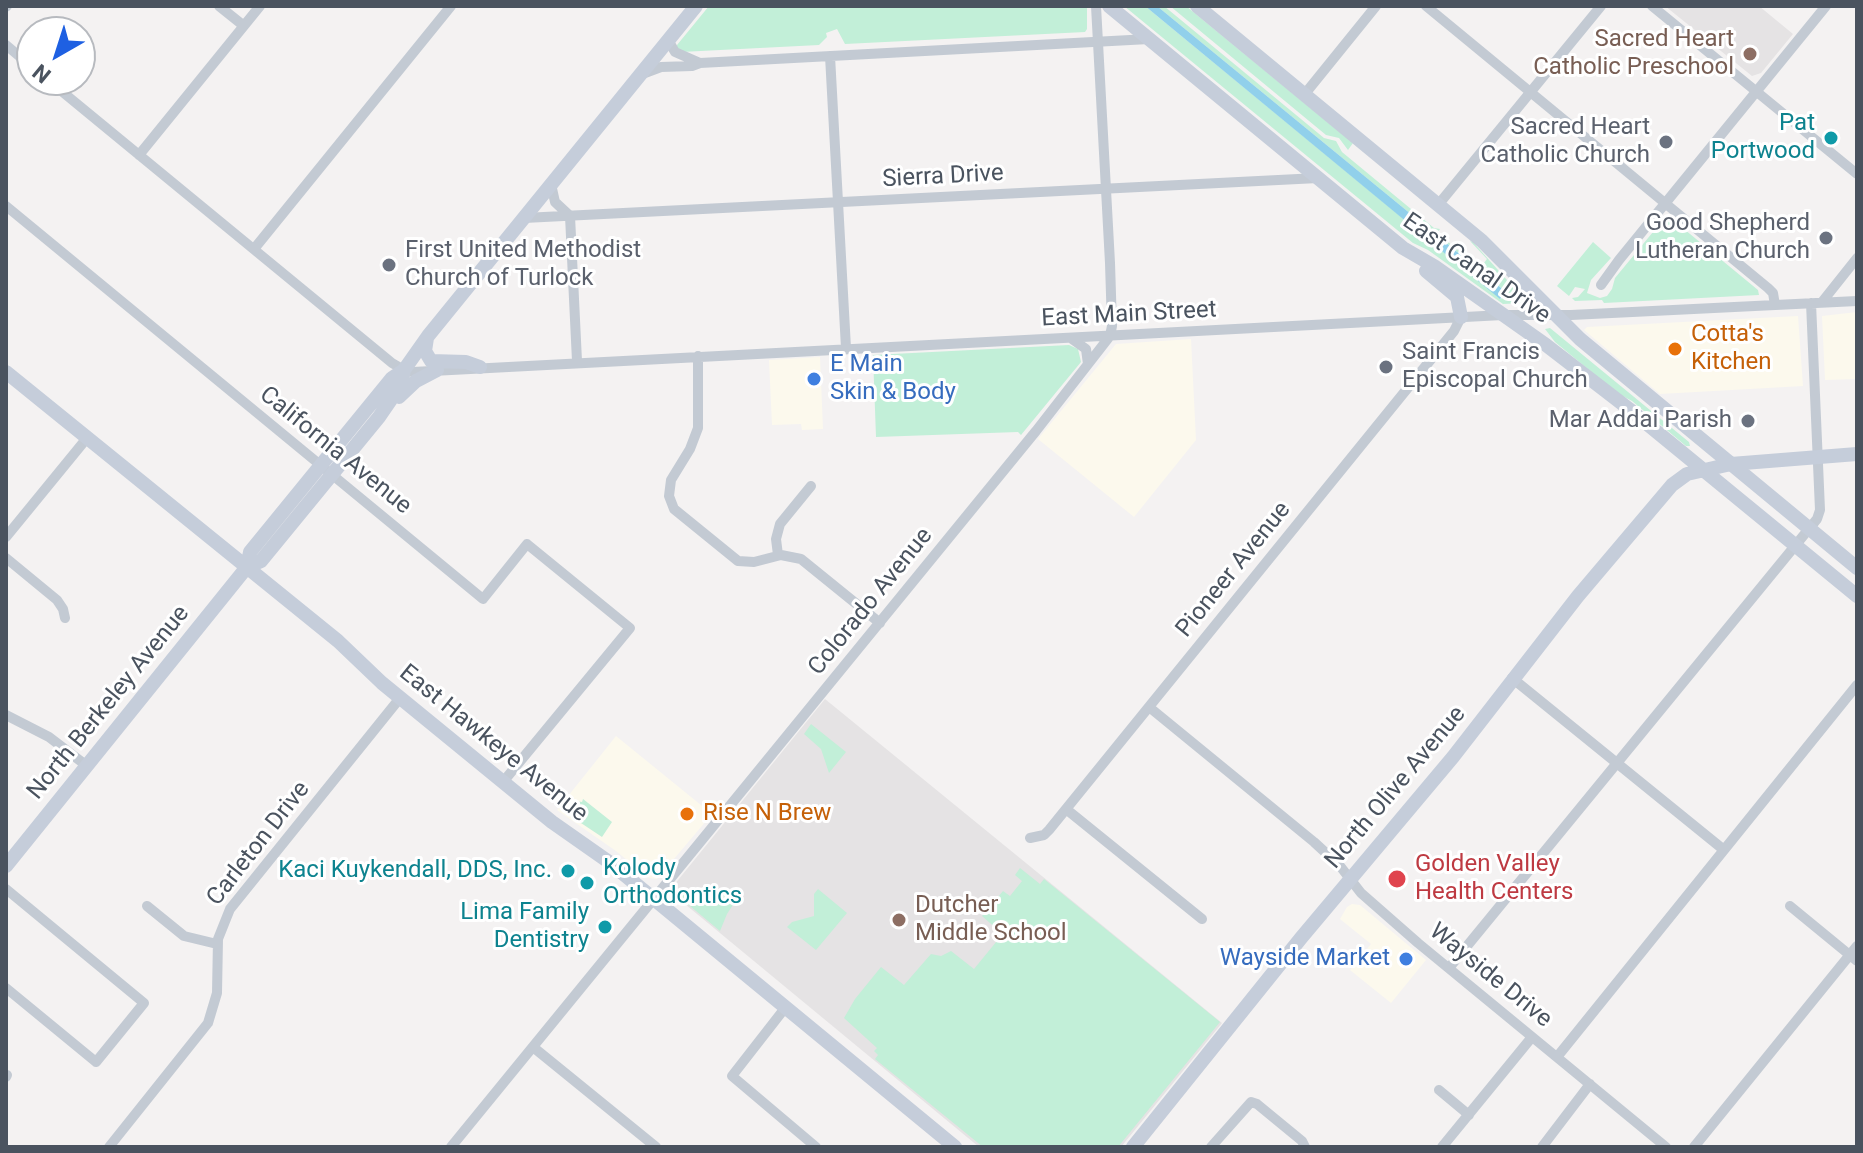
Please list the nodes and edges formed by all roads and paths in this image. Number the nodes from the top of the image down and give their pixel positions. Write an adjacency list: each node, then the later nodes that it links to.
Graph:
1 (219, 6): 13 (street)
2 (260, 6): 13 (street)
3 (451, 6): 36 (street)
4 (696, 6): 15 (street, North Berkeley Avenue)
5 (1096, 6): 16 (street)
6 (1109, 6): 14 (street, East Canal Drive)
7 (1197, 6): 22 (street, East Canal Drive)
8 (1376, 6): 22 (street)
9 (1426, 6): 20 (street)
10 (1601, 6): 20 (street)
11 (1652, 6): 21 (street)
12 (1826, 6): 21 (street)
13 (244, 26): 24 (street)
14 (1149, 39): 16 (street); 26 (street, East Canal Drive)
15 (668, 40): 18 (street); 19 (street, North Berkeley Avenue)
16 (1098, 42): 17 (street); 28 (street)
17 (830, 56): 18 (street); 29 (street)
18 (700, 63): 19 (street)
19 (639, 76): 27 (street, North Berkeley Avenue)
20 (1531, 92): 30 (street); 31 (street)
21 (1756, 92): 25 (street); 30 (street)
22 (1304, 95): 31 (street, East Canal Drive)
23 (67, 96): 24 (street)
24 (139, 155): 36 (street)
25 (1857, 174)
26 (1318, 178): 28 (street, Sierra Drive); 35 (street, East Canal Drive)
27 (551, 184): 33 (street); 34 (street, North Berkeley Avenue)
28 (1106, 189): 29 (street, Sierra Drive); 46 (street)
29 (838, 202): 33 (street, Sierra Drive); 48 (street)
30 (1665, 203): 38 (street); 41 (street)
31 (1438, 205): 43 (street, East Canal Drive)
32 (6, 206): 61 (street, California Avenue)
33 (570, 216): 34 (street, Sierra Drive); 50 (street)
34 (524, 218): 45 (street, North Berkeley Avenue)
35 (1403, 248): 42 (street, East Canal Drive); 44 (street)
36 (254, 249): 53 (street)
37 (1857, 258): 40 (street)
38 (1601, 285)
39 (1857, 301): 40 (street, East Main Street)
40 (1816, 302): 41 (street, East Main Street); 59 (street)
41 (1775, 305): 43 (street, East Main Street)
42 (1503, 315): 43 (street, East Main Street); 44 (street, East Main Street); 62 (street, East Canal Drive)
43 (1556, 315): 60 (street, East Canal Drive)
44 (1461, 317): 46 (street, East Main Street); 77 (street, Pioneer Avenue)
45 (428, 336): 52 (street); 53 (street, North Berkeley Avenue)
46 (1110, 336): 47 (street, East Main Street); 51 (street, Colorado Avenue)
47 (1066, 338): 48 (street, East Main Street); 51 (street)
48 (846, 348): 49 (street, East Main Street)
49 (698, 356): 50 (street, East Main Street); 67 (street)
50 (577, 361): 52 (street, East Main Street)
51 (1088, 364): 73 (street, Colorado Avenue)
52 (480, 367): 54 (street, East Main Street)
53 (404, 370): 54 (street, East Main Street); 56 (street, North Berkeley Avenue); 61 (street, North Berkeley Avenue)
54 (437, 370): 56 (street)
55 (6, 372): 57 (street, East Hawkeye Avenue)
56 (379, 417): 61 (street, North Berkeley Avenue)
57 (87, 438): 65 (street); 69 (street, East Hawkeye Avenue)
58 (1857, 454): 59 (street, North Olive Avenue)
59 (1818, 456): 60 (street, North Olive Avenue); 64 (street)
60 (1731, 464): 62 (street, North Olive Avenue); 64 (street, East Canal Drive)
61 (326, 470): 69 (street, North Berkeley Avenue); 81 (street, California Avenue)
62 (1703, 470): 66 (street, East Canal Drive); 74 (street, North Olive Avenue)
63 (811, 486): 67 (street)
64 (1809, 528): 66 (street); 70 (street, East Canal Drive)
65 (6, 537)
66 (1794, 545): 71 (street, East Canal Drive); 79 (street)
67 (778, 555): 73 (street)
68 (6, 558): 72 (street)
69 (247, 567): 76 (street, East Hawkeye Avenue); 80 (street, North Berkeley Avenue)
70 (1857, 568)
71 (1857, 596)
72 (65, 618)
73 (880, 623): 88 (street, Colorado Avenue)
74 (1512, 678): 79 (street); 86 (street, North Olive Avenue)
75 (1857, 685): 84 (street)
76 (400, 698): 81 (street, East Hawkeye Avenue); 92 (street, Carleton Drive)
77 (1149, 707): 82 (street, Pioneer Avenue); 86 (street, Wayside Drive)
78 (6, 715): 80 (street)
79 (1617, 763): 84 (street); 94 (street)
80 (87, 766): 85 (street, North Berkeley Avenue)
81 (503, 782): 88 (street, East Hawkeye Avenue)
82 (1066, 809): 83 (street, Pioneer Avenue); 91 (street)
83 (1030, 838)
84 (1724, 850): 99 (street)
85 (6, 866)
86 (1349, 879): 94 (street, Wayside Drive); 109 (street, North Olive Avenue)
87 (6, 889): 95 (street)
88 (653, 898): 96 (street, East Hawkeye Avenue); 98 (street, Colorado Avenue)
89 (147, 906): 92 (street)
90 (1790, 906): 93 (street)
91 (1202, 919)
92 (217, 944): 104 (street, Carleton Drive)
93 (1855, 954): 114 (street)
94 (1449, 968): 97 (street, Wayside Drive)
95 (6, 988)
96 (785, 1008): 107 (street); 108 (street, East Hawkeye Avenue)
97 (1532, 1037): 99 (street, Wayside Drive); 102 (street)
98 (533, 1047): 105 (street, Colorado Avenue); 106 (street)
99 (1557, 1057): 100 (street, Wayside Drive)
100 (1590, 1084): 112 (street); 113 (street, Wayside Drive)
101 (1439, 1090): 102 (street)
102 (1469, 1115): 111 (street)
103 (1305, 1146): 110 (street)
104 (109, 1147)
105 (451, 1147)
106 (656, 1147)
107 (816, 1147)
108 (955, 1147)
109 (1133, 1147)
110 (1211, 1147)
111 (1442, 1147)
112 (1542, 1147)
113 (1666, 1147)
114 (1694, 1147)

